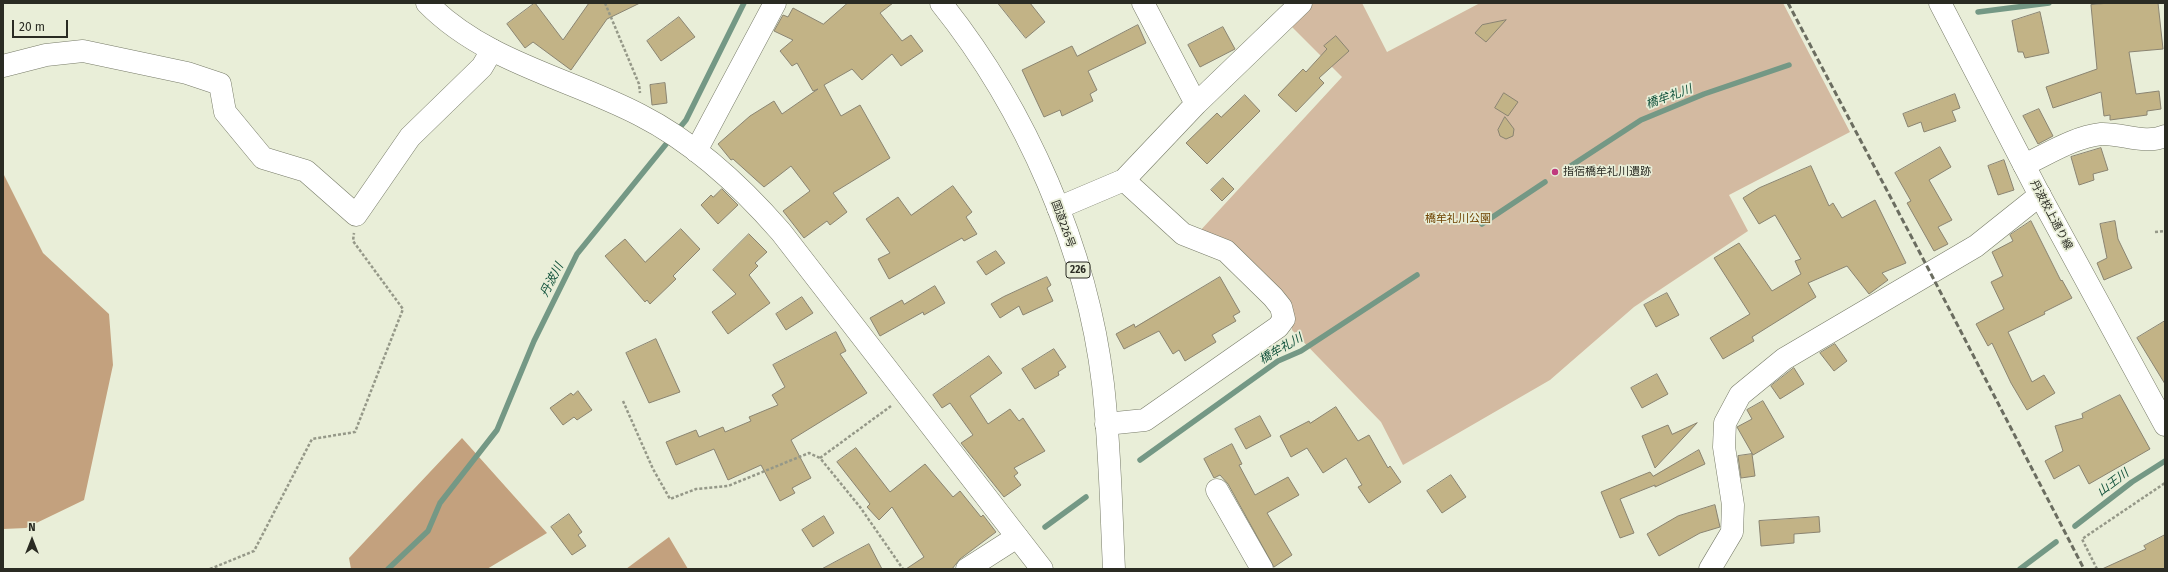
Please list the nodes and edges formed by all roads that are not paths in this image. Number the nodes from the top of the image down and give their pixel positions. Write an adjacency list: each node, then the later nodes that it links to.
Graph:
1 (427, 3): 7 (main road)
2 (775, 3): 11 (main road)
3 (941, 3): 15 (main road, 国道226号 / 226)
4 (1143, 3): 9 (main road)
5 (1301, 3): 9 (main road)
6 (1944, 10): 12 (main road, 丹波校上通り線)
7 (492, 50): 8 (main road); 11 (main road)
8 (3, 66)
9 (1196, 104): 13 (main road)
10 (2165, 136): 12 (main road)
11 (692, 149): 19 (main road)
12 (2024, 165): 14 (main road, 丹波校上通り線)
13 (1124, 180): 15 (main road); 16 (main road)
14 (2040, 194): 17 (main road, 丹波校上通り線); 24 (main road)
15 (1058, 208): 16 (main road, 国道226号 / 226)
16 (1106, 424): 22 (main road, 国道226号 / 226)
17 (2165, 425)
18 (1217, 490): 23 (main road)
19 (1017, 537): 20 (main road); 21 (main road)
20 (966, 569)
21 (1042, 569)
22 (1114, 569)
23 (1262, 569)
24 (1710, 569)

